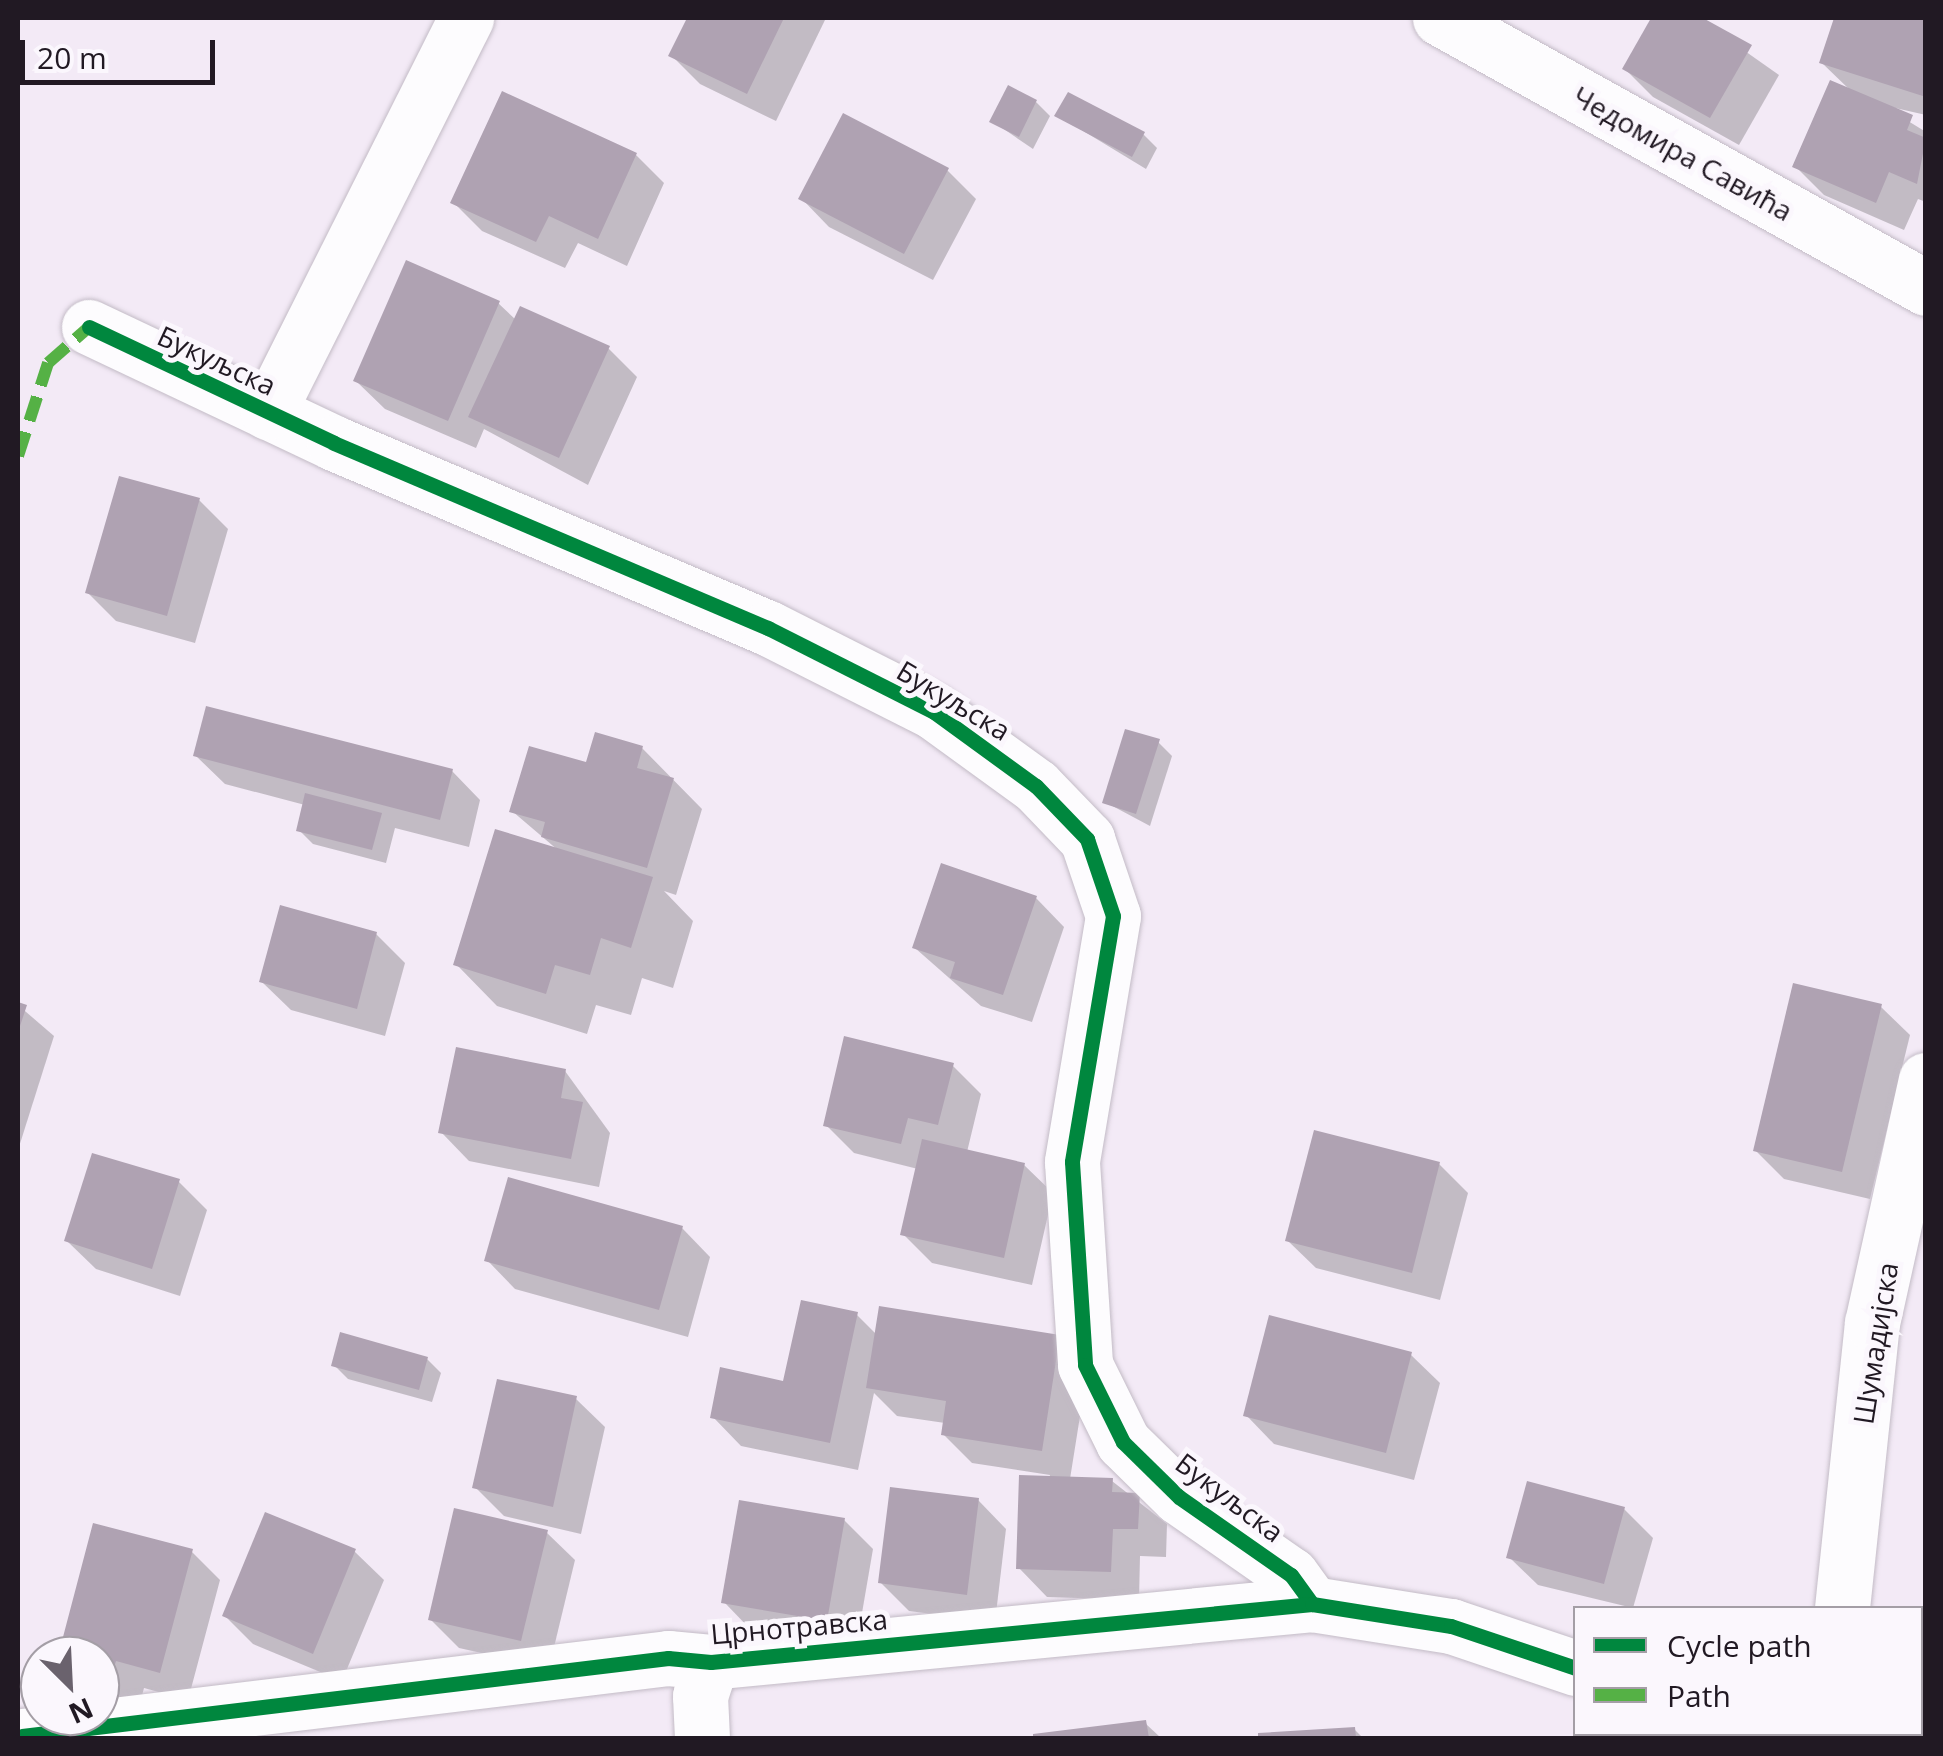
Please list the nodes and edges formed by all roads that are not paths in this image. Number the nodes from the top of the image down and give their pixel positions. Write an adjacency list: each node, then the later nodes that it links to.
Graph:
1 (466, 18): 5 (street, Букуљска)
2 (1440, 18): 3 (street, Чедомира Савића)
3 (1926, 288)
4 (88, 327): 5 (street, Букуљска)
5 (268, 412): 7 (street, Букуљска)
6 (1926, 1080): 8 (street, Шумадијска)
7 (1312, 1604): 9 (street, Црнотравска); 10 (street, Црнотравска)
8 (1842, 1606)
9 (711, 1662): 11 (street, Црнотравска); 12 (street)
10 (1573, 1667)
11 (120, 1724)
12 (702, 1738)

